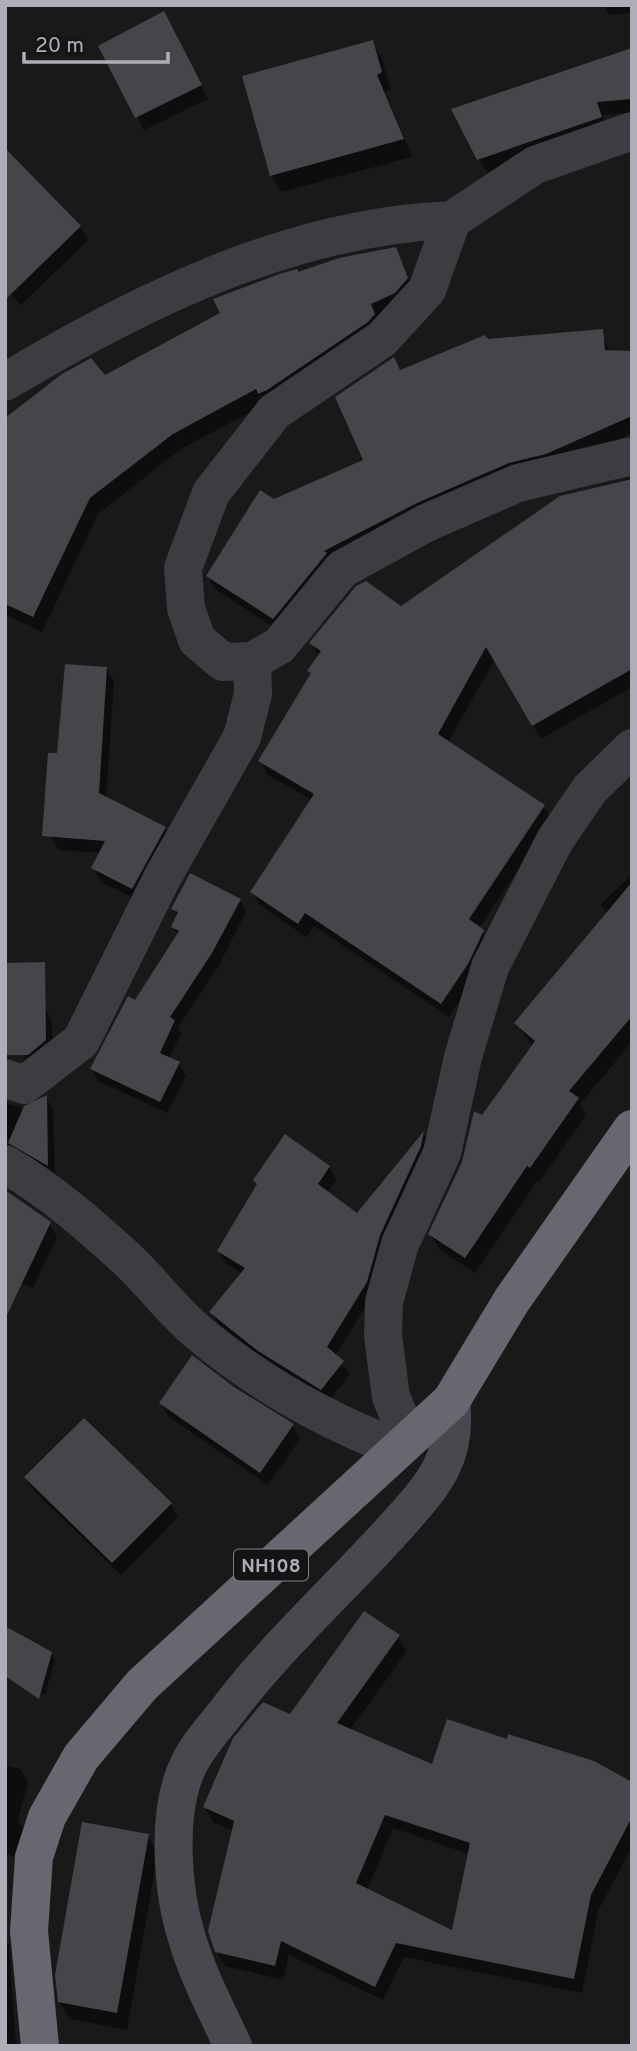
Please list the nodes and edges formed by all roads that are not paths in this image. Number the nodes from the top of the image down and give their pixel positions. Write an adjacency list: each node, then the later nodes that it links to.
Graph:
1 (632, 131): 2 (street)
2 (452, 220): 3 (street); 5 (street)
3 (5, 382)
4 (632, 456): 5 (street)
5 (252, 661): 7 (street)
6 (632, 748): 11 (street)
7 (5, 1078)
8 (632, 1129): 10 (highway, NH108)
9 (5, 1164): 11 (street)
10 (451, 1401): 11 (highway, NH108); 13 (street)
11 (402, 1443): 12 (highway, NH108)
12 (40, 2046)
13 (233, 2046)

